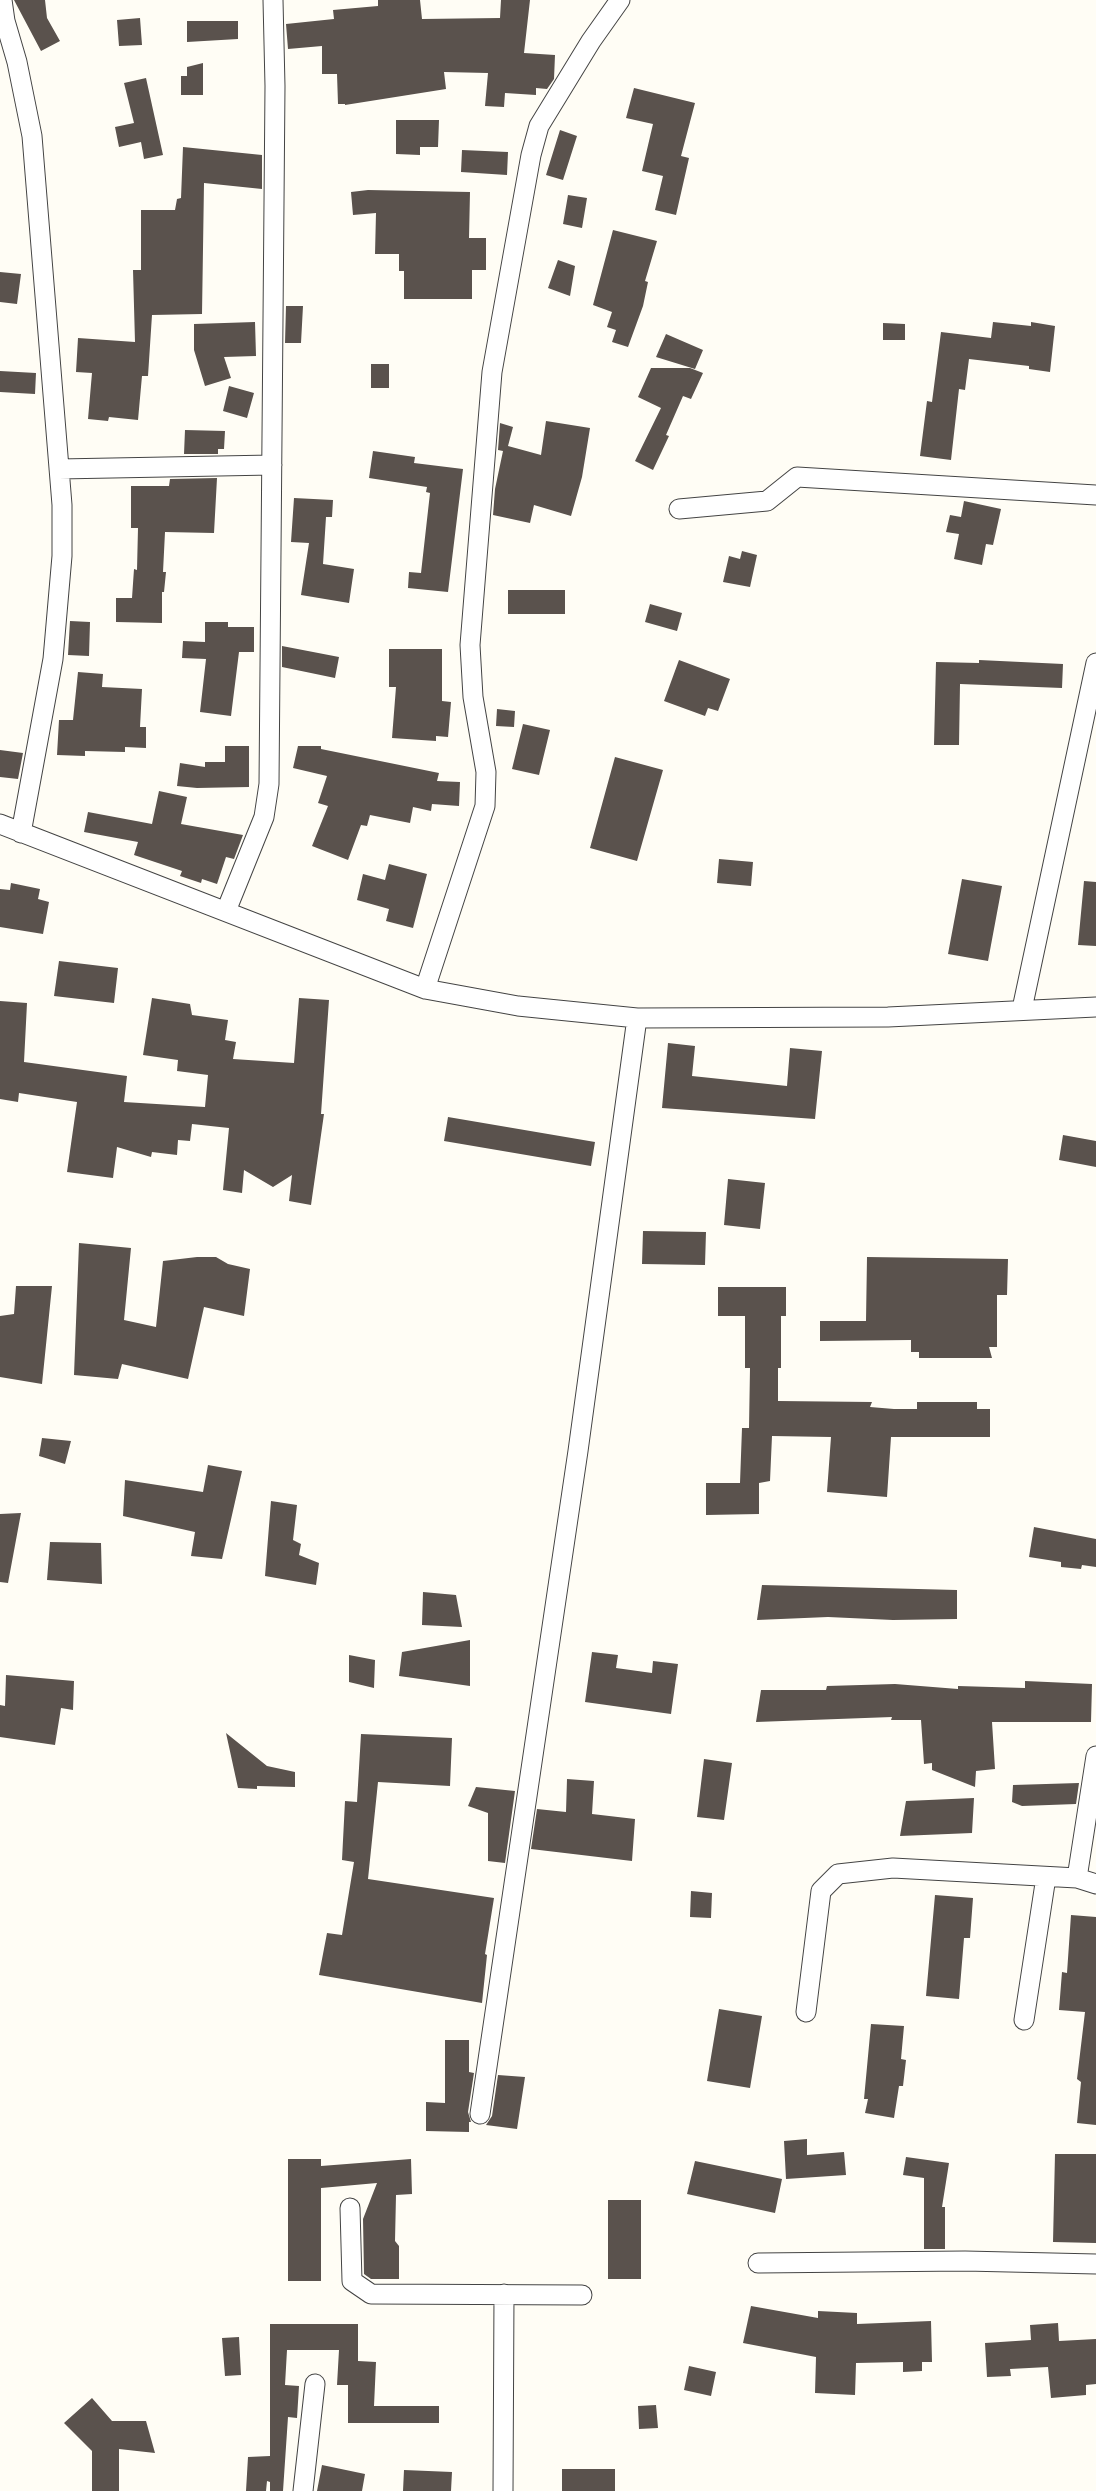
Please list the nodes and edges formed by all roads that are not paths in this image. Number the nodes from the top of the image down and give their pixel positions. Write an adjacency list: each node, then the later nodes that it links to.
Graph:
1 (2, 0): 5 (street)
2 (273, 0): 4 (street)
3 (620, 0): 12 (street)
4 (272, 466): 5 (street); 11 (street)
5 (59, 469): 10 (street)
6 (1096, 495): 7 (street)
7 (679, 509)
8 (1096, 663): 14 (street)
9 (0, 824): 10 (street)
10 (21, 832): 11 (street)
11 (226, 911): 12 (street)
12 (425, 989): 15 (street)
13 (1096, 1007): 14 (street)
14 (1023, 1009): 15 (street)
15 (637, 1018): 21 (street)
16 (1096, 1756): 18 (street)
17 (1046, 1877): 18 (street); 19 (street); 20 (street)
18 (1087, 1881)
19 (806, 2012)
20 (1024, 2020)
21 (480, 2114)
22 (350, 2208): 25 (street)
23 (758, 2263): 24 (street)
24 (1096, 2264)
25 (503, 2294): 26 (street); 29 (street)
26 (582, 2295)
27 (315, 2384): 28 (street)
28 (303, 2491)
29 (503, 2491)

